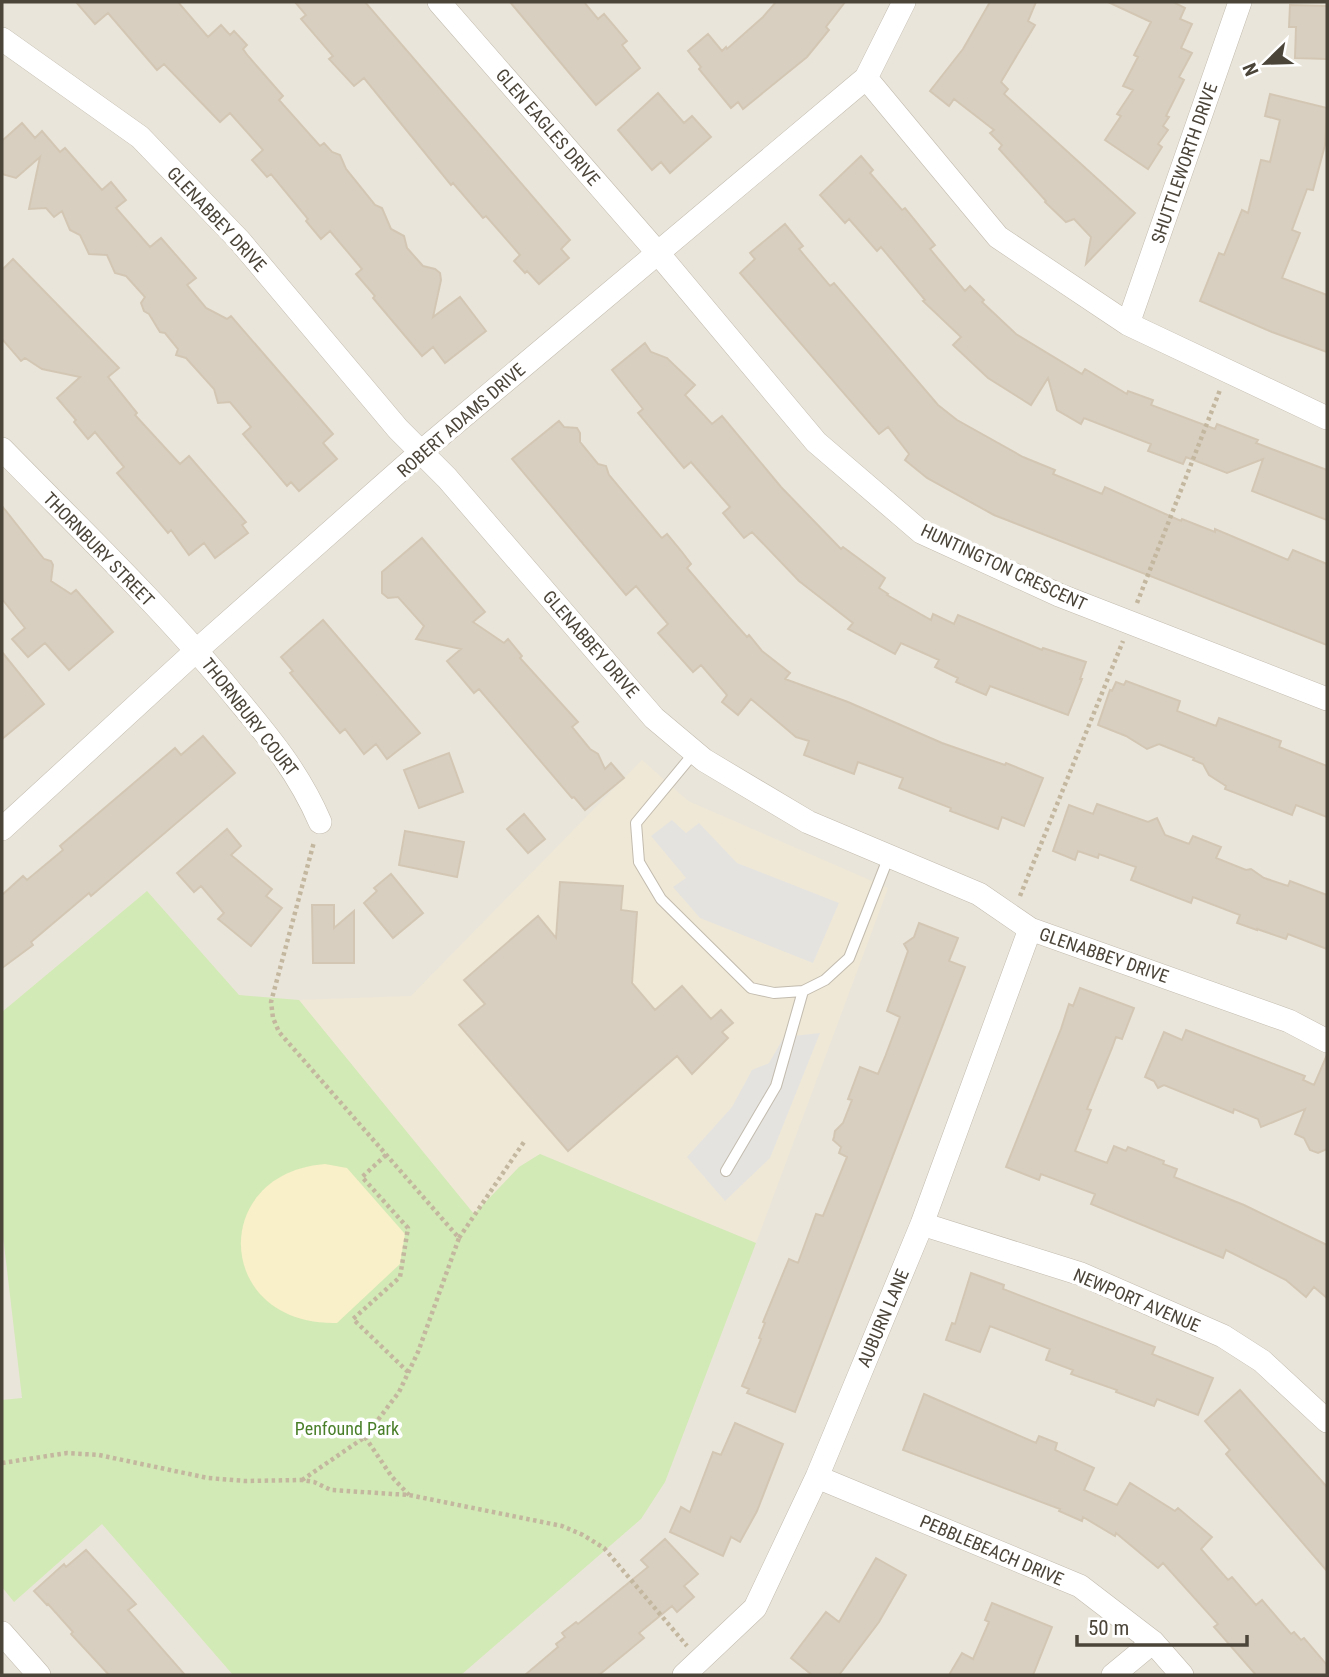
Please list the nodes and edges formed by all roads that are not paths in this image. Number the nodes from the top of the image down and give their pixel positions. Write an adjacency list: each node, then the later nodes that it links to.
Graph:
1 (439, 2): 6 (street, GLEN EAGLES DRIVE)
2 (904, 2): 5 (street, ROBERT ADAMS DRIVE)
3 (1240, 2): 7 (street, SHUTTLEWORTH DRIVE)
4 (2, 39): 10 (street, GLENABBEY DRIVE)
5 (866, 78): 6 (street, ROBERT ADAMS DRIVE); 7 (street)
6 (657, 252): 10 (street, ROBERT ADAMS DRIVE); 12 (street, HUNTINGTON CRESCENT)
7 (1128, 324): 8 (street)
8 (1327, 418)
9 (2, 449): 11 (street, THORNBURY STREET)
10 (422, 451): 11 (street, ROBERT ADAMS DRIVE); 13 (street, GLENABBEY DRIVE)
11 (197, 650): 14 (street, THORNBURY COURT); 15 (street, ROBERT ADAMS DRIVE)
12 (1327, 699)
13 (694, 752): 16 (street, GLENABBEY DRIVE); 18 (lane)
14 (320, 822)
15 (2, 829)
16 (889, 856): 17 (street, GLENABBEY DRIVE); 18 (lane)
17 (1030, 929): 19 (street, GLENABBEY DRIVE); 21 (street, AUBURN LANE)
18 (803, 991): 20 (lane)
19 (1327, 1041)
20 (726, 1171)
21 (922, 1224): 22 (street, NEWPORT AVENUE); 23 (street, AUBURN LANE)
22 (1327, 1421)
23 (817, 1477): 25 (street, PEBBLEBEACH DRIVE); 26 (street, AUBURN LANE)
24 (2, 1633): 27 (street)
25 (1153, 1642): 28 (street); 29 (street, PEBBLEBEACH DRIVE)
26 (692, 1668)
27 (39, 1675)
28 (1113, 1675)
29 (1182, 1675)

